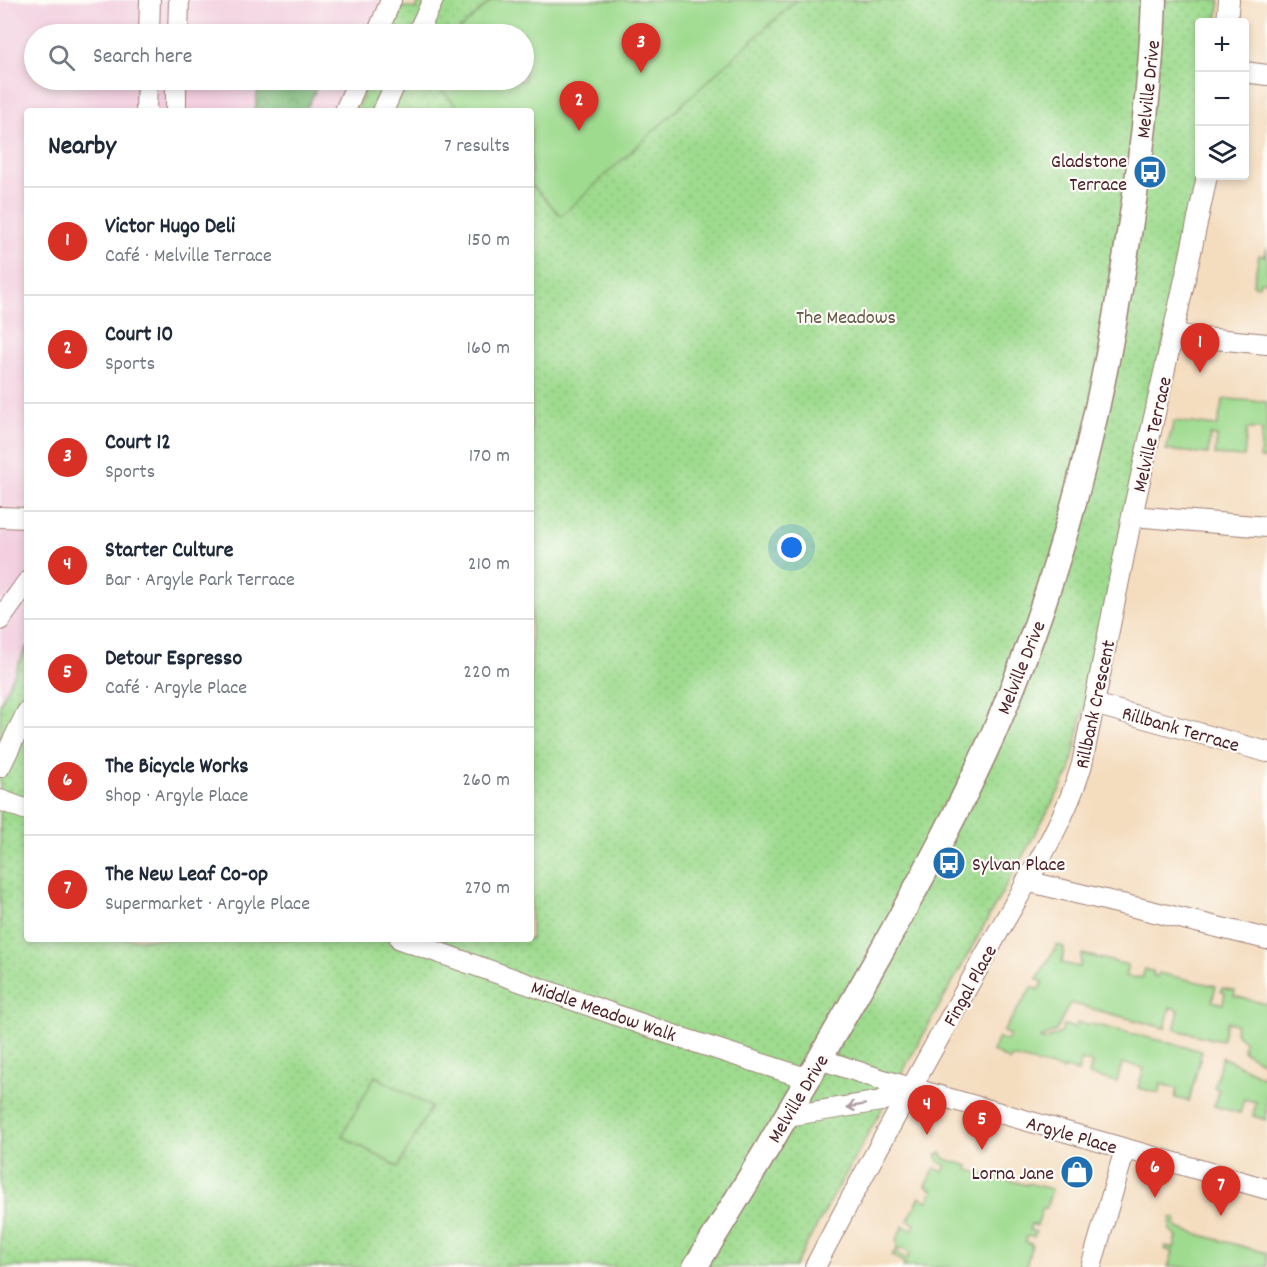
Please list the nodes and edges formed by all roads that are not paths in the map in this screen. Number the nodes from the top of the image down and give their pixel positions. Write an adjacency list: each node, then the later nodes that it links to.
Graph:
1 (150, 0): 8 (street)
2 (179, 0): 9 (street)
3 (391, 0): 10 (street)
4 (433, 0): 11 (street)
5 (1154, 0): 40 (main road, Melville Drive)
6 (1229, 0): 7 (street)
7 (1227, 18)
8 (149, 24)
9 (178, 24)
10 (381, 24)
11 (422, 24)
12 (1249, 73): 13 (street)
13 (1267, 75)
14 (147, 90): 18 (street)
15 (177, 90): 19 (street)
16 (354, 90): 20 (street)
17 (392, 90): 21 (street)
18 (146, 108)
19 (176, 108)
20 (346, 108)
21 (384, 108)
22 (1205, 180): 23 (street, Melville Terrace)
23 (1173, 335): 24 (street); 25 (street, Melville Terrace)
24 (1267, 344)
25 (1132, 516): 28 (street); 31 (street, Rillbank Crescent)
26 (0, 517): 27 (street)
27 (24, 518)
28 (1267, 527)
29 (24, 586): 30 (street)
30 (0, 620)
31 (1094, 704): 33 (street, Rillbank Terrace); 37 (street, Rillbank Crescent)
32 (24, 718): 34 (street)
33 (1267, 752)
34 (0, 767)
35 (0, 800): 36 (street)
36 (24, 809)
37 (1026, 881): 38 (street); 41 (street, Fingal Place)
38 (1267, 939)
39 (408, 942): 40 (street, Middle Meadow Walk)
40 (815, 1069): 41 (street, Argyle Place); 42 (main road, Melville Drive)
41 (911, 1088): 42 (street, one-way to 42); 43 (street, Argyle Place); 46 (street, Fingal Place)
42 (787, 1116): 45 (main road, Melville Drive)
43 (1125, 1149): 44 (street, Argyle Place); 47 (street)
44 (1267, 1189)
45 (695, 1267)
46 (815, 1267)
47 (1091, 1267)

